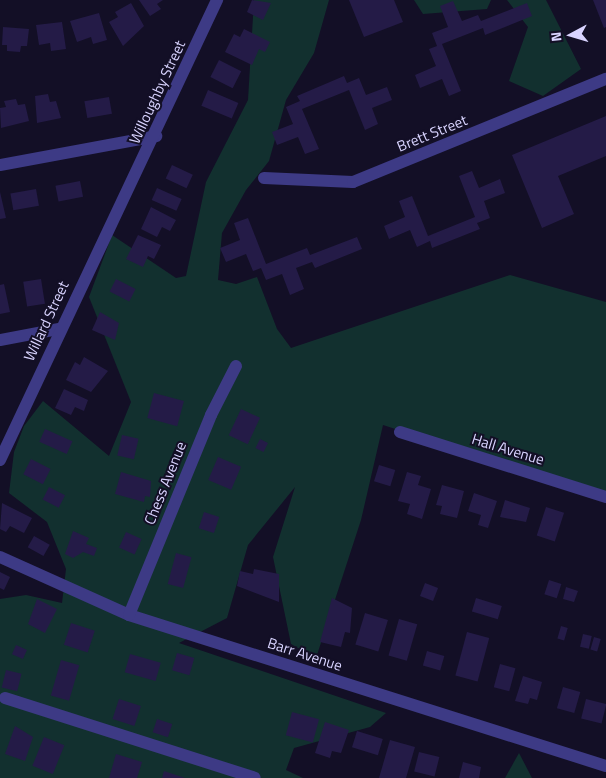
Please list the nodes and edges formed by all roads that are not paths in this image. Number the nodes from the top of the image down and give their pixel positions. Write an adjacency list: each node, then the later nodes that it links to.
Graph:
1 (217, 0): 3 (street, Willoughby Street)
2 (606, 79): 5 (street, Brett Street)
3 (156, 136): 4 (street); 6 (street, Willoughby Street)
4 (0, 165)
5 (264, 178)
6 (122, 197): 7 (street, Willard Street)
7 (60, 329): 8 (street); 11 (street, Willard Street)
8 (0, 340)
9 (236, 366): 14 (street, Chess Avenue)
10 (400, 432): 12 (street, Hall Avenue)
11 (0, 460)
12 (606, 496)
13 (0, 557): 14 (street, Barr Avenue)
14 (129, 615): 16 (street, Barr Avenue)
15 (5, 698): 17 (street)
16 (606, 766)
17 (255, 778)

